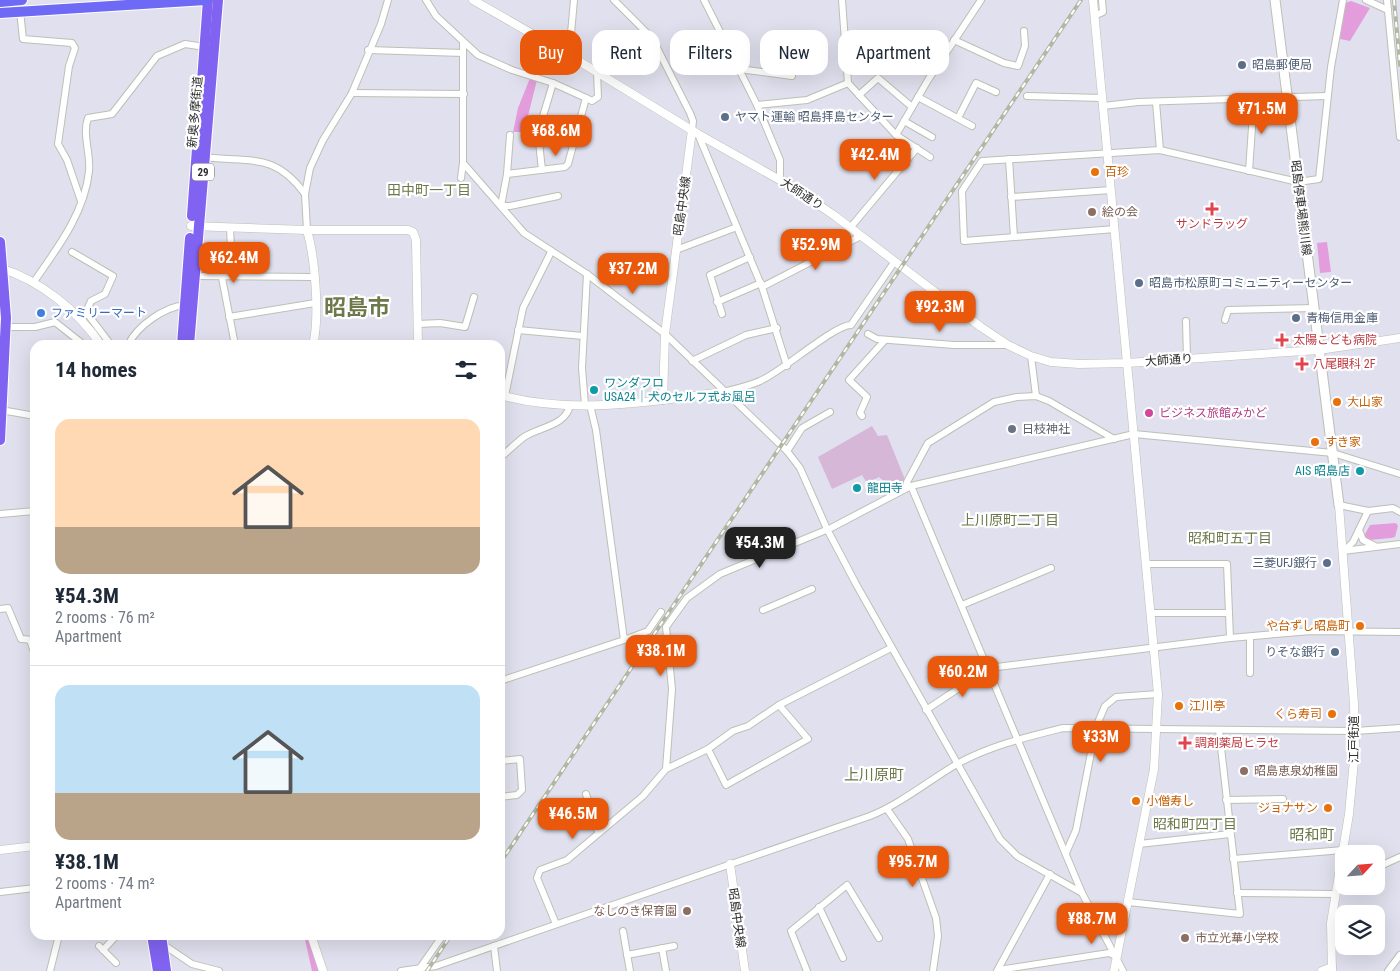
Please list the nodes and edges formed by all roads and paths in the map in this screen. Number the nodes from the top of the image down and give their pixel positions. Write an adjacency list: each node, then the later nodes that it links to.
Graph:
1 (22, 0): 18 (highway)
2 (207, 0): 20 (highway); 29 (main road, 新奥多摩街道 / 29)
3 (218, 0): 64 (main road, 新奥多摩街道 / 29)
4 (388, 0): 30 (street)
5 (426, 0): 28 (street)
6 (472, 0): 23 (street, 大師通り)
7 (574, 0): 24 (street)
8 (614, 0): 56 (street)
9 (704, 0): 25 (street)
10 (842, 0): 38 (street)
11 (982, 0): 27 (street)
12 (1093, 0): 22 (street)
13 (1102, 0): 22 (street)
14 (1275, 0): 46 (main road, 昭島停車場熊川線)
15 (1343, 0): 45 (street)
16 (1366, 0): 19 (street)
17 (1387, 0): 19 (street)
18 (0, 2)
19 (1388, 10): 59 (street)
20 (20, 12): 21 (highway); 78 (street)
21 (0, 13)
22 (1094, 16): 49 (street)
23 (525, 30)
24 (571, 30)
25 (719, 30)
26 (1024, 31): 27 (street)
27 (954, 40): 43 (street)
28 (463, 43): 31 (street); 37 (street)
29 (205, 47): 78 (street); 80 (main road, 新奥多摩街道 / 29)
30 (368, 50): 31 (street); 40 (street)
31 (463, 54): 41 (street)
32 (750, 71): 36 (street)
33 (597, 75): 47 (street)
34 (602, 75): 56 (street, 大師通り)
35 (741, 75): 51 (street)
36 (792, 76)
37 (553, 83): 47 (street); 68 (street)
38 (848, 83): 42 (street); 51 (street)
39 (996, 92): 53 (street)
40 (352, 93): 41 (street); 75 (street)
41 (464, 94): 67 (street)
42 (859, 95): 52 (street); 58 (street)
43 (918, 96): 52 (street); 53 (street)
44 (1027, 96): 49 (street)
45 (1327, 96): 46 (street); 73 (street)
46 (1287, 97): 48 (street); 73 (main road, 昭島停車場熊川線)
47 (586, 98): 68 (street)
48 (1254, 98): 50 (street); 69 (street)
49 (1103, 102): 50 (street); 63 (street)
50 (1156, 102): 62 (street)
51 (757, 105): 72 (street)
52 (912, 107): 54 (street)
53 (958, 118): 55 (street)
54 (904, 121): 58 (street); 60 (street)
55 (972, 126)
56 (695, 132): 72 (street, 大師通り); 81 (street); 89 (street, 昭島中央線)
57 (510, 135): 70 (street)
58 (896, 135): 61 (street)
59 (1400, 136)
60 (932, 137)
61 (916, 148): 65 (street); 83 (street)
62 (1160, 150): 63 (street); 69 (street)
63 (1107, 155): 66 (street); 74 (street)
64 (204, 157): 75 (street); 80 (main road, 新奥多摩街道 / 29)
65 (930, 157)
66 (1009, 159): 77 (street); 87 (street)
67 (463, 163): 71 (street); 79 (street)
68 (542, 170): 70 (street)
69 (1250, 171): 73 (street)
70 (507, 174): 79 (street)
71 (461, 178)
72 (780, 180): 83 (street, 大師通り)
73 (1298, 182): 105 (main road, 昭島停車場熊川線)
74 (1111, 190): 77 (street); 84 (street)
75 (305, 194): 85 (street)
76 (558, 196): 79 (street)
77 (1011, 197): 87 (street)
78 (82, 201): 99 (street)
79 (501, 206): 91 (street)
80 (195, 227): 82 (street); 96 (main road, 新奥多摩街道 / 29); 104 (main road, 29)
81 (737, 227): 89 (street); 92 (street)
82 (230, 228): 85 (street); 98 (street)
83 (850, 228): 86 (street, 大師通り)
84 (1114, 229): 87 (street); 133 (street)
85 (307, 230): 97 (street); 110 (street)
86 (861, 236): 93 (street, 大師通り); 100 (street)
87 (1014, 237)
88 (0, 242): 94 (main road)
89 (676, 250): 114 (street, 昭島中央線)
90 (72, 252): 120 (street)
91 (551, 252): 95 (street); 113 (street)
92 (750, 257): 100 (street); 102 (street)
93 (895, 261): 128 (street, 大師通り); 134 (street)
94 (2, 269): 99 (street); 111 (main road)
95 (587, 274): 114 (street); 116 (street)
96 (194, 276): 98 (street); 123 (main road, 新奥多摩街道 / 29)
97 (314, 277): 98 (street); 103 (street)
98 (222, 278): 107 (street)
99 (33, 283): 119 (street)
100 (761, 285): 102 (street); 112 (street)
101 (474, 297): 110 (street)
102 (717, 302): 106 (street)
103 (315, 303): 107 (street); 125 (street)
104 (185, 305): 121 (street); 122 (main road, 29)
105 (1314, 308): 108 (street); 129 (main road, 昭島停車場熊川線)
106 (722, 314)
107 (229, 317): 124 (street)
108 (1225, 320)
109 (1186, 321): 131 (street)
110 (418, 324): 126 (street)
111 (6, 327): 118 (street); 135 (main road)
112 (777, 328): 132 (street); 134 (street)
113 (518, 330): 116 (street); 136 (street)
114 (665, 334): 132 (street); 140 (street, 昭島中央線)
115 (868, 334): 127 (street)
116 (582, 336): 142 (street)
117 (1400, 338): 129 (street, 大師通り)
118 (78, 340)
119 (98, 340)
120 (107, 340)
121 (132, 340)
122 (182, 340)
123 (189, 340)
124 (234, 340)
125 (314, 340)
126 (418, 340)
127 (885, 340): 128 (street); 146 (street)
128 (1008, 345): 130 (street, 大師通り)
129 (1319, 350): 131 (street, 大師通り); 151 (main road, 昭島停車場熊川線)
130 (1030, 356): 133 (street, 大師通り); 139 (street)
131 (1187, 358): 133 (street, 大師通り)
132 (692, 361): 137 (street)
133 (1127, 363): 147 (street)
134 (787, 366): 137 (street)
135 (3, 369): 143 (main road)
136 (505, 387)
137 (723, 392): 140 (street); 150 (street)
138 (505, 396): 141 (street)
139 (1036, 396): 148 (street); 154 (street)
140 (664, 400): 142 (street)
141 (570, 405): 142 (street); 152 (street)
142 (587, 405): 179 (street)
143 (1, 410): 145 (street); 149 (main road)
144 (830, 412): 150 (street)
145 (30, 415)
146 (862, 416)
147 (1134, 434): 148 (street); 151 (street); 165 (street)
148 (1114, 439): 154 (street)
149 (0, 440)
150 (788, 451): 160 (street)
151 (1333, 453): 153 (street); 155 (main road, 昭島停車場熊川線)
152 (505, 454)
153 (1400, 474)
154 (910, 487): 160 (street); 168 (street)
155 (1340, 505): 157 (street); 164 (street, 江戸街道)
156 (30, 511): 159 (street)
157 (1368, 511): 158 (street); 161 (street)
158 (1400, 512)
159 (0, 514)
160 (827, 529): 181 (street); 197 (street)
161 (1359, 529): 163 (street); 164 (street)
162 (1400, 544): 163 (street)
163 (1379, 547): 164 (street)
164 (1343, 551): 174 (street, 江戸街道)
165 (1147, 564): 172 (street); 173 (street)
166 (1051, 568): 168 (street)
167 (810, 591): 170 (street)
168 (962, 605): 182 (street)
169 (0, 609): 178 (street)
170 (764, 610)
171 (661, 612): 179 (street)
172 (1151, 613): 173 (street); 180 (street)
173 (1230, 613): 177 (street)
174 (1349, 632): 175 (street); 176 (street); 192 (street, 江戸街道)
175 (1400, 632)
176 (1250, 637): 177 (street); 183 (street)
177 (1230, 638): 180 (street)
178 (30, 640)
179 (624, 640): 184 (street)
180 (1155, 647): 182 (street); 185 (street)
181 (891, 648): 186 (street); 187 (street)
182 (989, 668): 187 (street); 193 (street)
183 (1250, 673)
184 (505, 679)
185 (1158, 694): 188 (street); 190 (street)
186 (779, 705): 194 (street); 194 (street)
187 (926, 710): 196 (street)
188 (1096, 727): 190 (street); 193 (street); 210 (street)
189 (1400, 728): 192 (street)
190 (1157, 729): 191 (street); 205 (street)
191 (1219, 730): 192 (street); 201 (street)
192 (1355, 731): 206 (street, 江戸街道)
193 (1019, 739): 196 (street); 210 (street)
194 (708, 749): 197 (street)
195 (505, 760): 199 (street)
196 (958, 764): 202 (street); 215 (street)
197 (666, 769): 203 (street)
198 (586, 794): 203 (street)
199 (505, 796)
200 (1283, 799): 201 (street)
201 (1226, 800): 204 (street)
202 (887, 809): 213 (street); 256 (street)
203 (598, 832): 224 (street)
204 (1230, 834): 205 (street); 212 (street)
205 (1139, 844): 222 (street)
206 (1344, 845)
207 (30, 847): 208 (street)
208 (0, 850)
209 (1335, 851): 212 (street)
210 (1066, 852): 219 (street)
211 (1400, 857): 214 (street)
212 (1233, 859): 220 (street)
213 (730, 864): 224 (street); 254 (street, 昭島中央線)
214 (1385, 864)
215 (1050, 874): 219 (street); 257 (street)
216 (30, 889): 218 (street)
217 (1335, 891): 221 (street, 江戸街道)
218 (0, 892)
219 (1082, 893): 239 (street)
220 (1237, 893): 221 (street); 222 (street)
221 (1334, 894): 244 (street, 江戸街道)
222 (1128, 902): 239 (street)
223 (819, 907): 226 (street); 240 (street); 255 (street)
224 (556, 924): 234 (street)
225 (623, 931): 237 (street)
226 (879, 938)
227 (58, 940): 245 (street)
228 (110, 940): 241 (street)
229 (154, 940): 246 (main road)
230 (161, 940): 247 (main road)
231 (162, 940): 248 (street)
232 (312, 940): 249 (street)
233 (440, 940): 243 (street)
234 (494, 946): 243 (street); 251 (street)
235 (674, 946): 236 (street)
236 (662, 948): 237 (street); 253 (street)
237 (627, 955): 252 (street)
238 (1400, 955): 262 (street)
239 (1116, 956): 242 (street); 259 (street); 260 (street)
240 (844, 958)
241 (116, 963)
242 (1044, 963): 257 (street); 258 (street)
243 (420, 968): 250 (street)
244 (1332, 969): 261 (street)
245 (50, 971)
246 (158, 971)
247 (166, 971)
248 (219, 971)
249 (323, 971)
250 (402, 971)
251 (497, 971)
252 (630, 971)
253 (666, 971)
254 (745, 971)
255 (807, 971)
256 (932, 971)
257 (997, 971)
258 (1044, 971)
259 (1114, 971)
260 (1123, 971)
261 (1322, 971)
262 (1388, 971)

